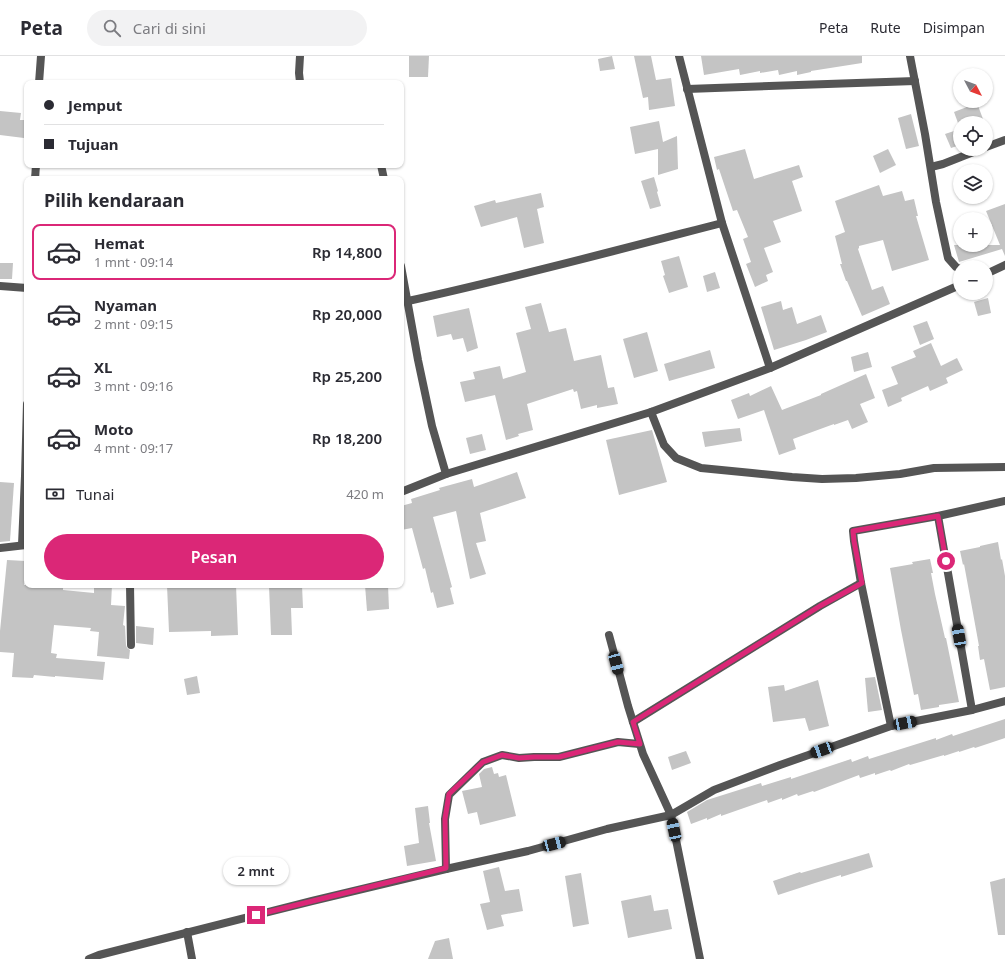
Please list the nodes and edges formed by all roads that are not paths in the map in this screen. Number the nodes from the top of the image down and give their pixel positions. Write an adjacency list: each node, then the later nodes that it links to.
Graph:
1 (41, 56): 5 (street)
2 (300, 56): 6 (street)
3 (679, 56): 8 (street)
4 (910, 56): 7 (street)
5 (40, 80)
6 (300, 80)
7 (915, 80): 8 (street); 12 (street)
8 (687, 89): 13 (street)
9 (1005, 140): 10 (street)
10 (993, 144)
11 (963, 156): 12 (street)
12 (931, 167): 14 (street)
13 (722, 223): 21 (street); 22 (street)
14 (953, 264)
15 (1005, 265): 16 (street)
16 (993, 271)
17 (404, 281): 21 (street)
18 (0, 286): 19 (street)
19 (24, 288)
20 (953, 288): 22 (street)
21 (408, 301): 25 (street)
22 (770, 368): 23 (street)
23 (651, 412): 24 (street); 25 (street)
24 (1005, 468)
25 (446, 474): 26 (street)
26 (404, 491)
27 (1005, 501): 28 (street)
28 (938, 516): 31 (street); 36 (street)
29 (24, 545): 30 (street)
30 (0, 548)
31 (862, 583): 37 (street); 38 (street)
32 (130, 588): 34 (street)
33 (609, 635): 37 (street)
34 (130, 645)
35 (1005, 702): 36 (street)
36 (972, 710): 38 (street)
37 (633, 722): 39 (street)
38 (891, 726): 40 (street)
39 (640, 744): 40 (street); 41 (street)
40 (671, 815): 41 (street); 45 (street)
41 (446, 868): 42 (street)
42 (187, 932): 43 (street); 44 (street)
43 (89, 959)
44 (192, 959)
45 (700, 959)

